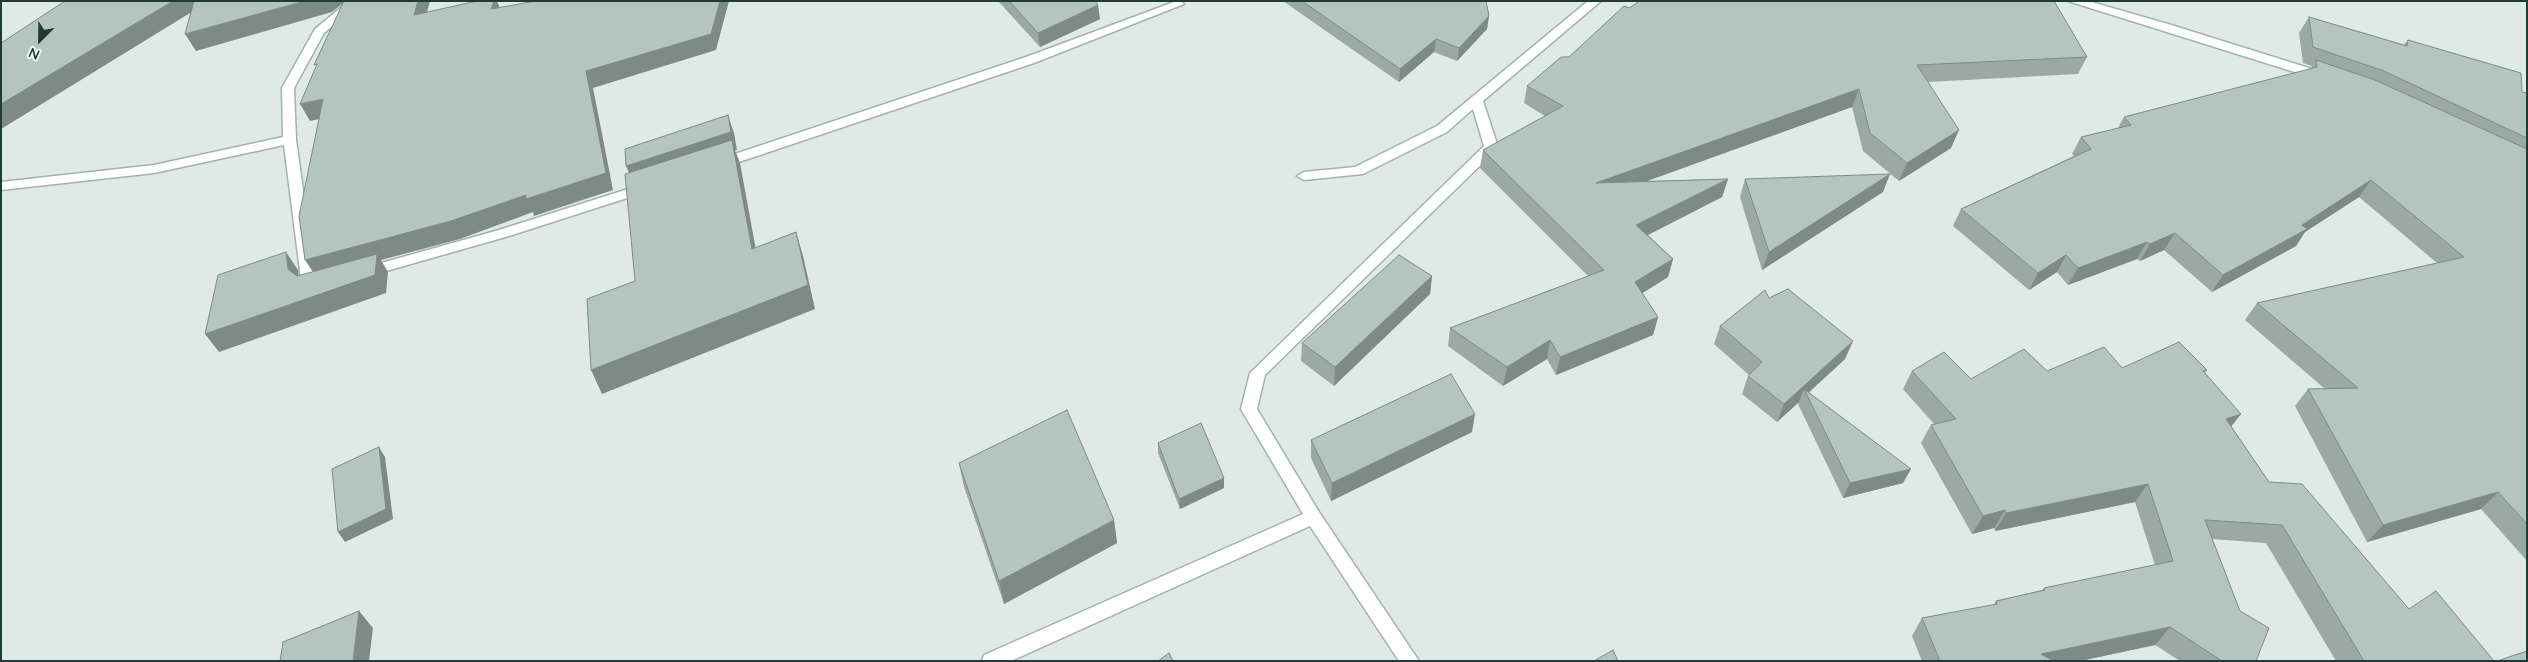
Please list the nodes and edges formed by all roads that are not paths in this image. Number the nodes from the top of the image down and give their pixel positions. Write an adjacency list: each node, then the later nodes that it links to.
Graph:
1 (356, 1): 7 (street)
2 (1595, 1): 6 (street)
3 (2074, 1): 5 (street)
4 (1178, 4): 8 (street)
5 (2332, 79)
6 (1477, 100): 9 (street); 14 (street)
7 (290, 140): 11 (street); 13 (street)
8 (704, 168)
9 (1304, 176)
10 (657, 184): 12 (street)
11 (1, 186)
12 (356, 274)
13 (328, 282)
14 (1313, 517): 15 (street); 16 (street)
15 (991, 661)
16 (1410, 661)

